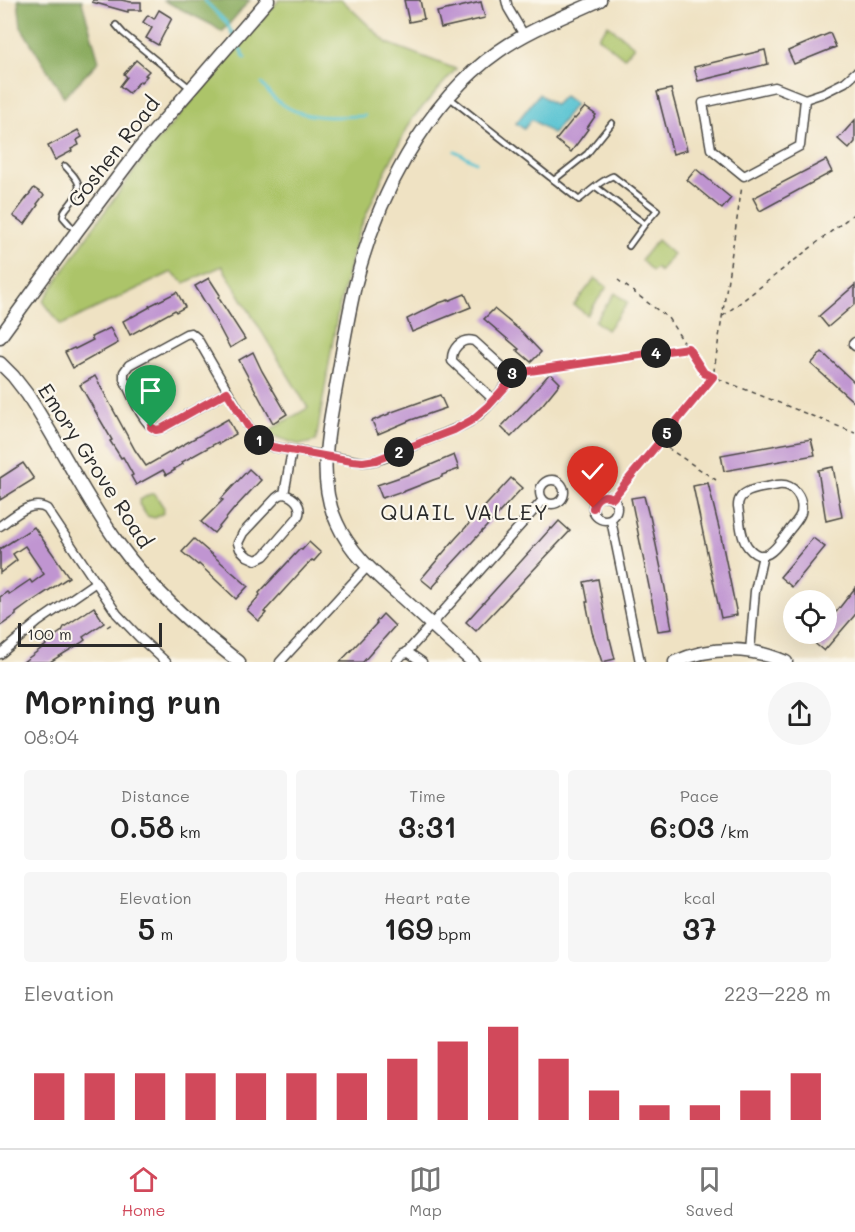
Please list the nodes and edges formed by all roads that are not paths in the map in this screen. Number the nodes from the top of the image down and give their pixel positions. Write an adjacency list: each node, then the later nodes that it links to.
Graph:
1 (268, 0): 7 (street, Goshen Road)
2 (506, 0): 5 (street)
3 (600, 0): 5 (street)
4 (116, 25): 7 (lane)
5 (524, 35): 8 (street)
6 (855, 73): 9 (street)
7 (190, 88): 15 (street, Goshen Road)
8 (448, 97): 12 (lane); 22 (street)
9 (805, 99): 9 (street)
10 (612, 123): 12 (lane)
11 (65, 166): 15 (lane)
12 (554, 180): 13 (lane)
13 (596, 187): 14 (lane); 14 (lane)
14 (645, 224): 16 (lane)
15 (77, 231): 17 (street, Goshen Road)
16 (628, 246)
17 (0, 337)
18 (0, 363): 35 (street, Emory Grove Road)
19 (227, 392): 19 (street); 21 (street)
20 (494, 400): 20 (street); 22 (street)
21 (292, 451): 22 (street); 23 (street)
22 (326, 456): 28 (street)
23 (284, 494): 23 (street)
24 (543, 500): 30 (street)
25 (610, 520): 25 (street); 40 (street)
26 (0, 526): 29 (street)
27 (763, 555): 27 (street); 33 (street)
28 (368, 566): 30 (street); 36 (street)
29 (96, 582): 32 (street); 34 (street)
30 (431, 624): 31 (street); 39 (street)
31 (406, 653): 37 (street); 38 (street)
32 (0, 654)
33 (746, 654): 41 (street); 42 (street)
34 (166, 662)
35 (239, 662)
36 (280, 662)
37 (396, 662)
38 (422, 662)
39 (473, 662)
40 (640, 662)
41 (675, 662)
42 (786, 662)

